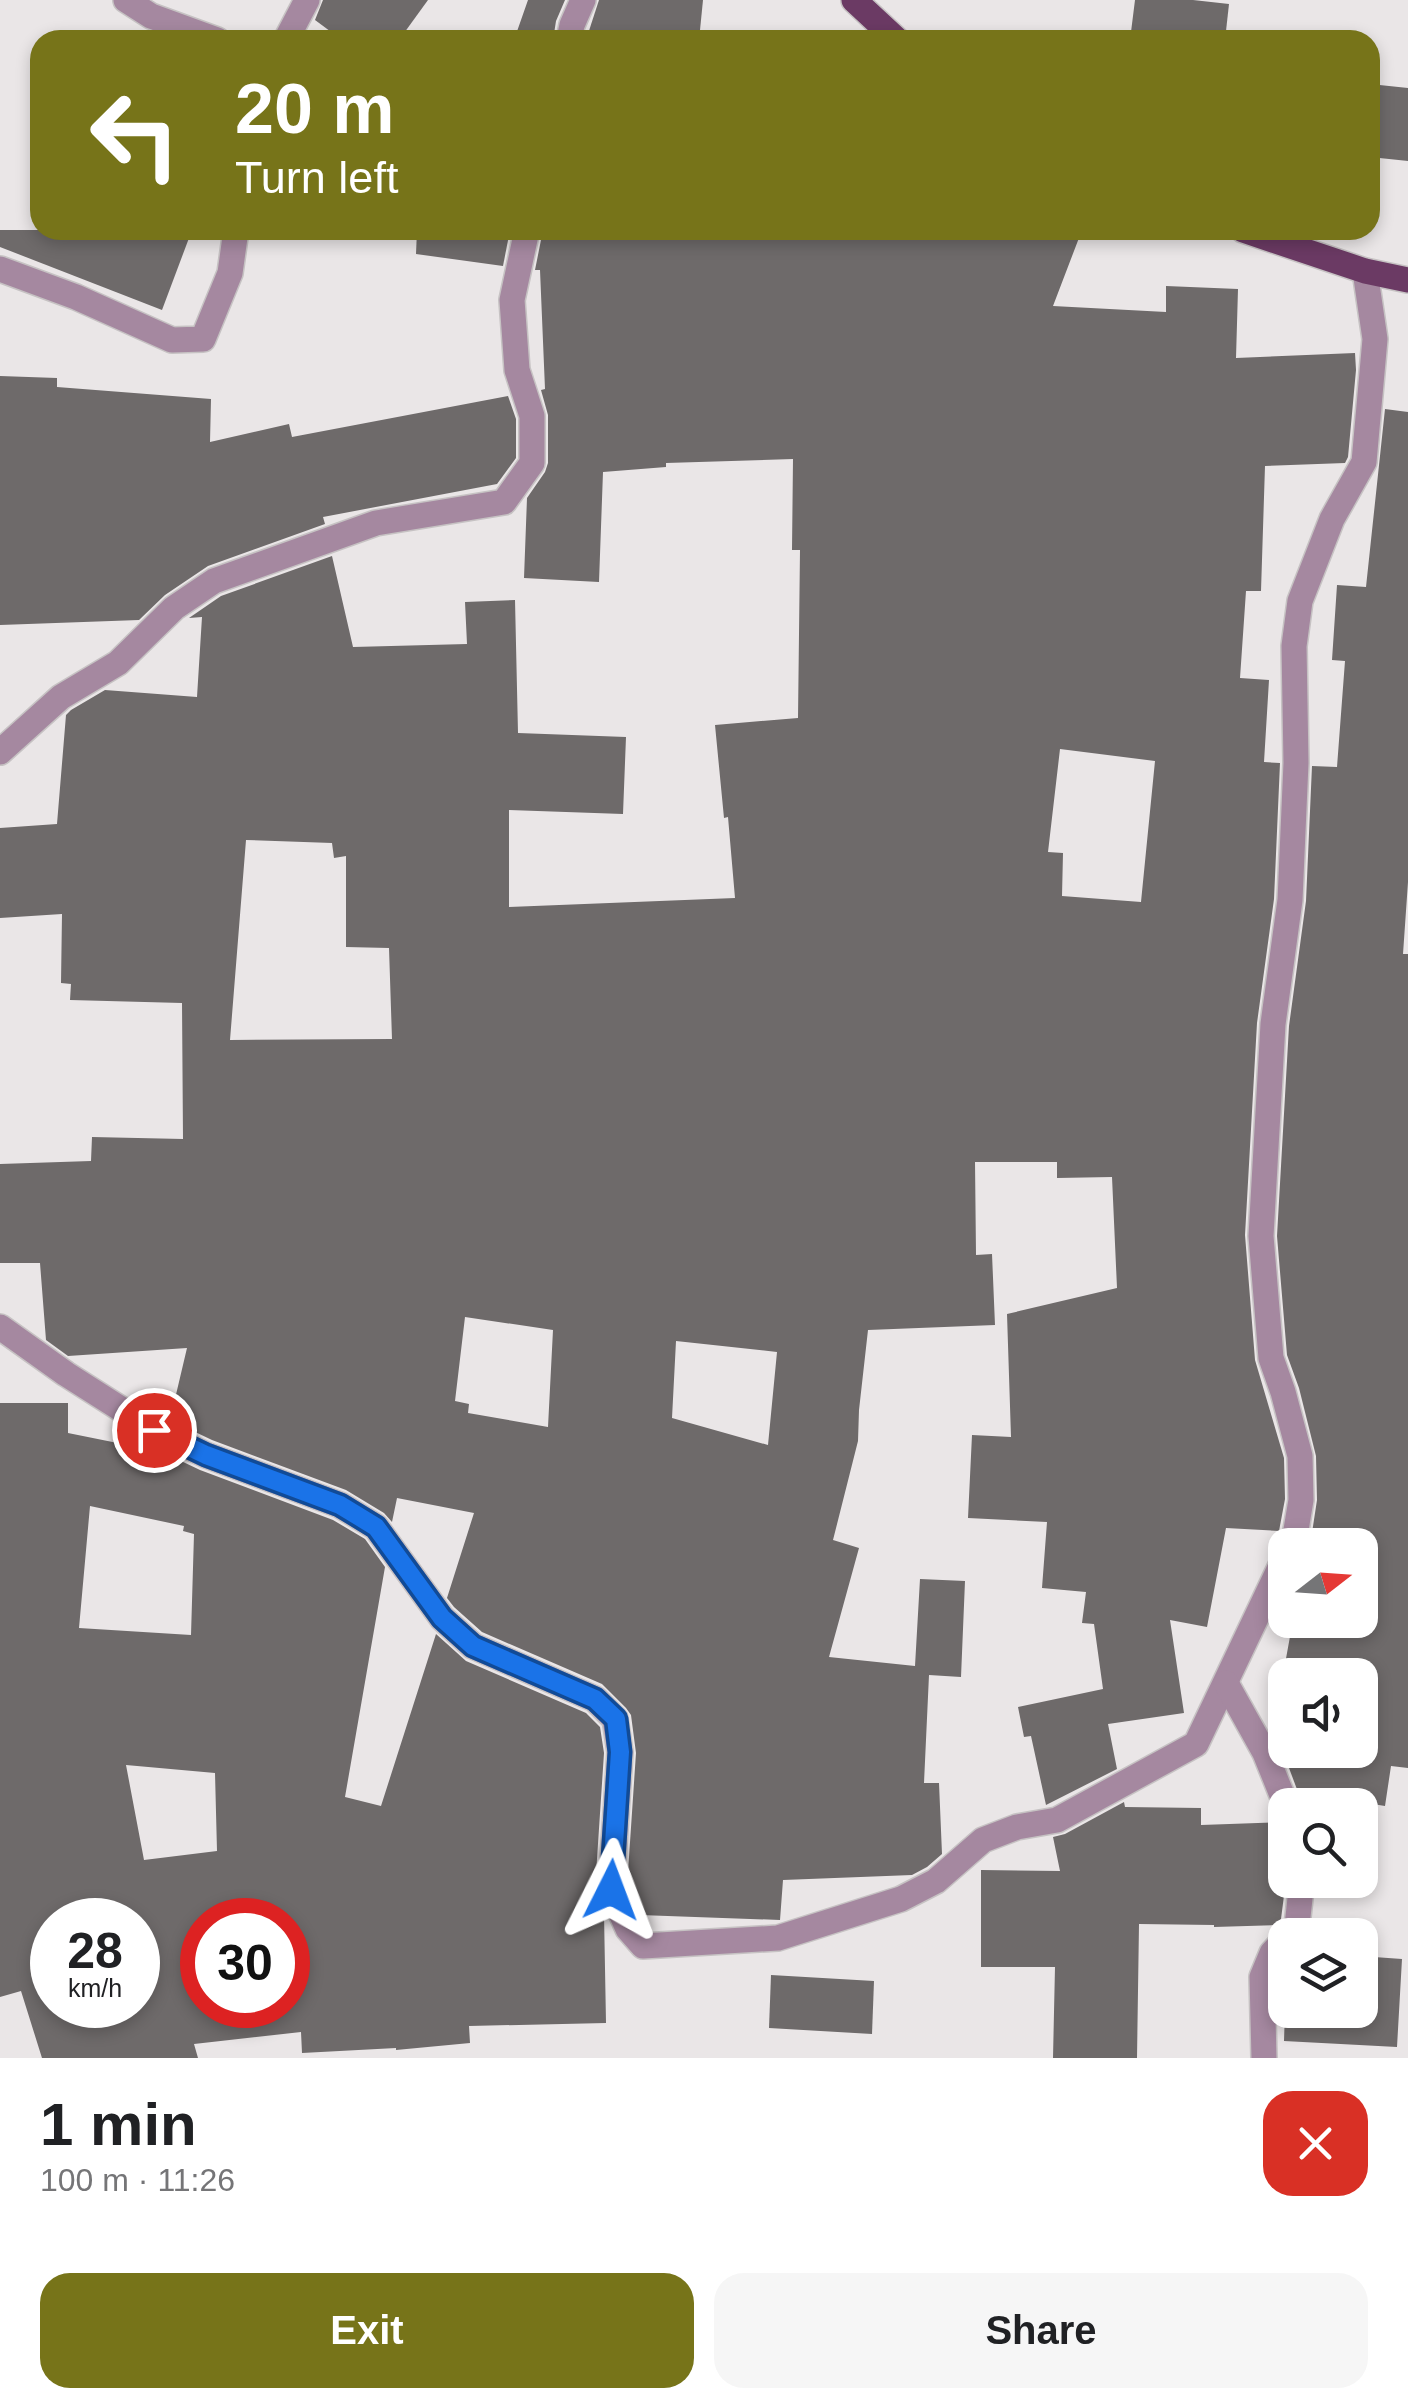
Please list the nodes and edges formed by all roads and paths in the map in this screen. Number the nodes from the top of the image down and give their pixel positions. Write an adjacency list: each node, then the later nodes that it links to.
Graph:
1 (126, 0): 5 (street)
2 (308, 0): 6 (street)
3 (583, 0): 7 (street)
4 (854, 0): 8 (main road)
5 (190, 30)
6 (292, 30)
7 (571, 30)
8 (886, 30)
9 (235, 240): 12 (street)
10 (525, 240): 15 (street)
11 (1273, 240): 13 (main road)
12 (0, 269)
13 (1366, 270): 14 (main road); 17 (street)
14 (1408, 280)
15 (0, 752)
16 (0, 1326): 19 (street)
17 (1296, 1528)
18 (1268, 1593): 19 (street)
19 (1226, 1683): 20 (street)
20 (1279, 1788)
21 (1268, 1961): 22 (street)
22 (1264, 2058)

